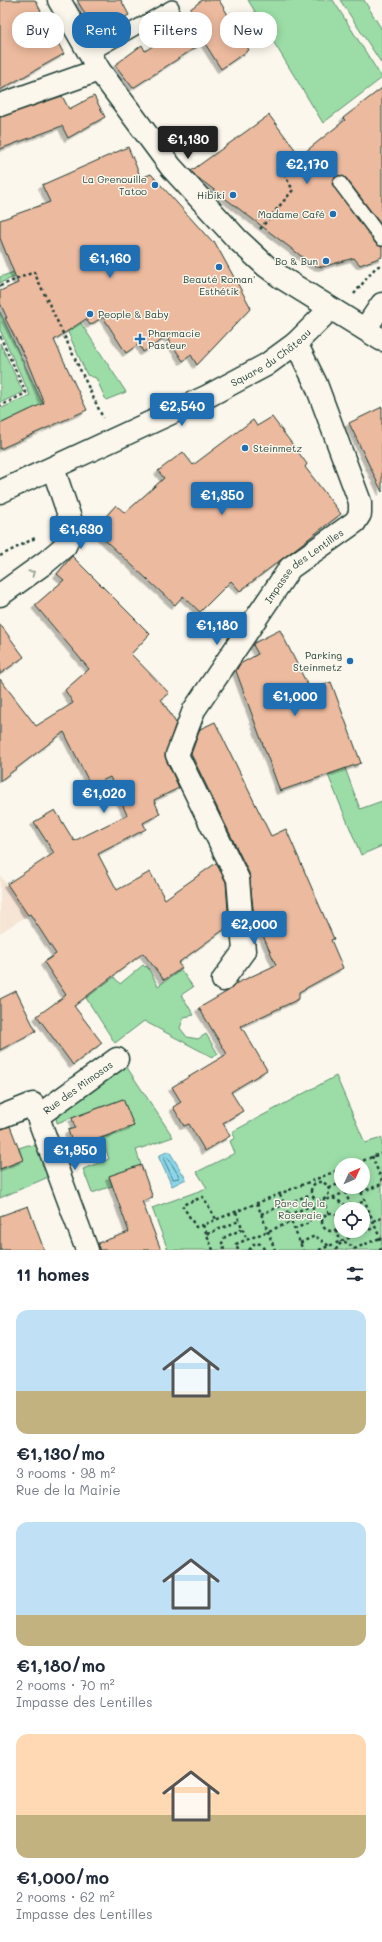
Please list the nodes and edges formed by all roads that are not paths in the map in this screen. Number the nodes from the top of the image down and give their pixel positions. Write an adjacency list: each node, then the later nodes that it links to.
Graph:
1 (59, 0): 3 (street)
2 (172, 7): 3 (lane)
3 (94, 62): 4 (street); 8 (street)
4 (0, 106)
5 (340, 183): 6 (lane)
6 (382, 239)
7 (382, 304): 9 (street)
8 (330, 309): 9 (street); 10 (street, Square du Château)
9 (373, 335)
10 (296, 343): 11 (street, Square du Château); 14 (street, Impasse des Lentilles)
11 (53, 468): 12 (street, Square du Château); 13 (street, one-way to 11)
12 (0, 492)
13 (0, 595)
14 (223, 980)
15 (117, 1058): 16 (street, Rue des Mimosas)
16 (38, 1116): 17 (street, Rue des Mimosas); 18 (street, Rue des Mimosas)
17 (0, 1117)
18 (87, 1250)

